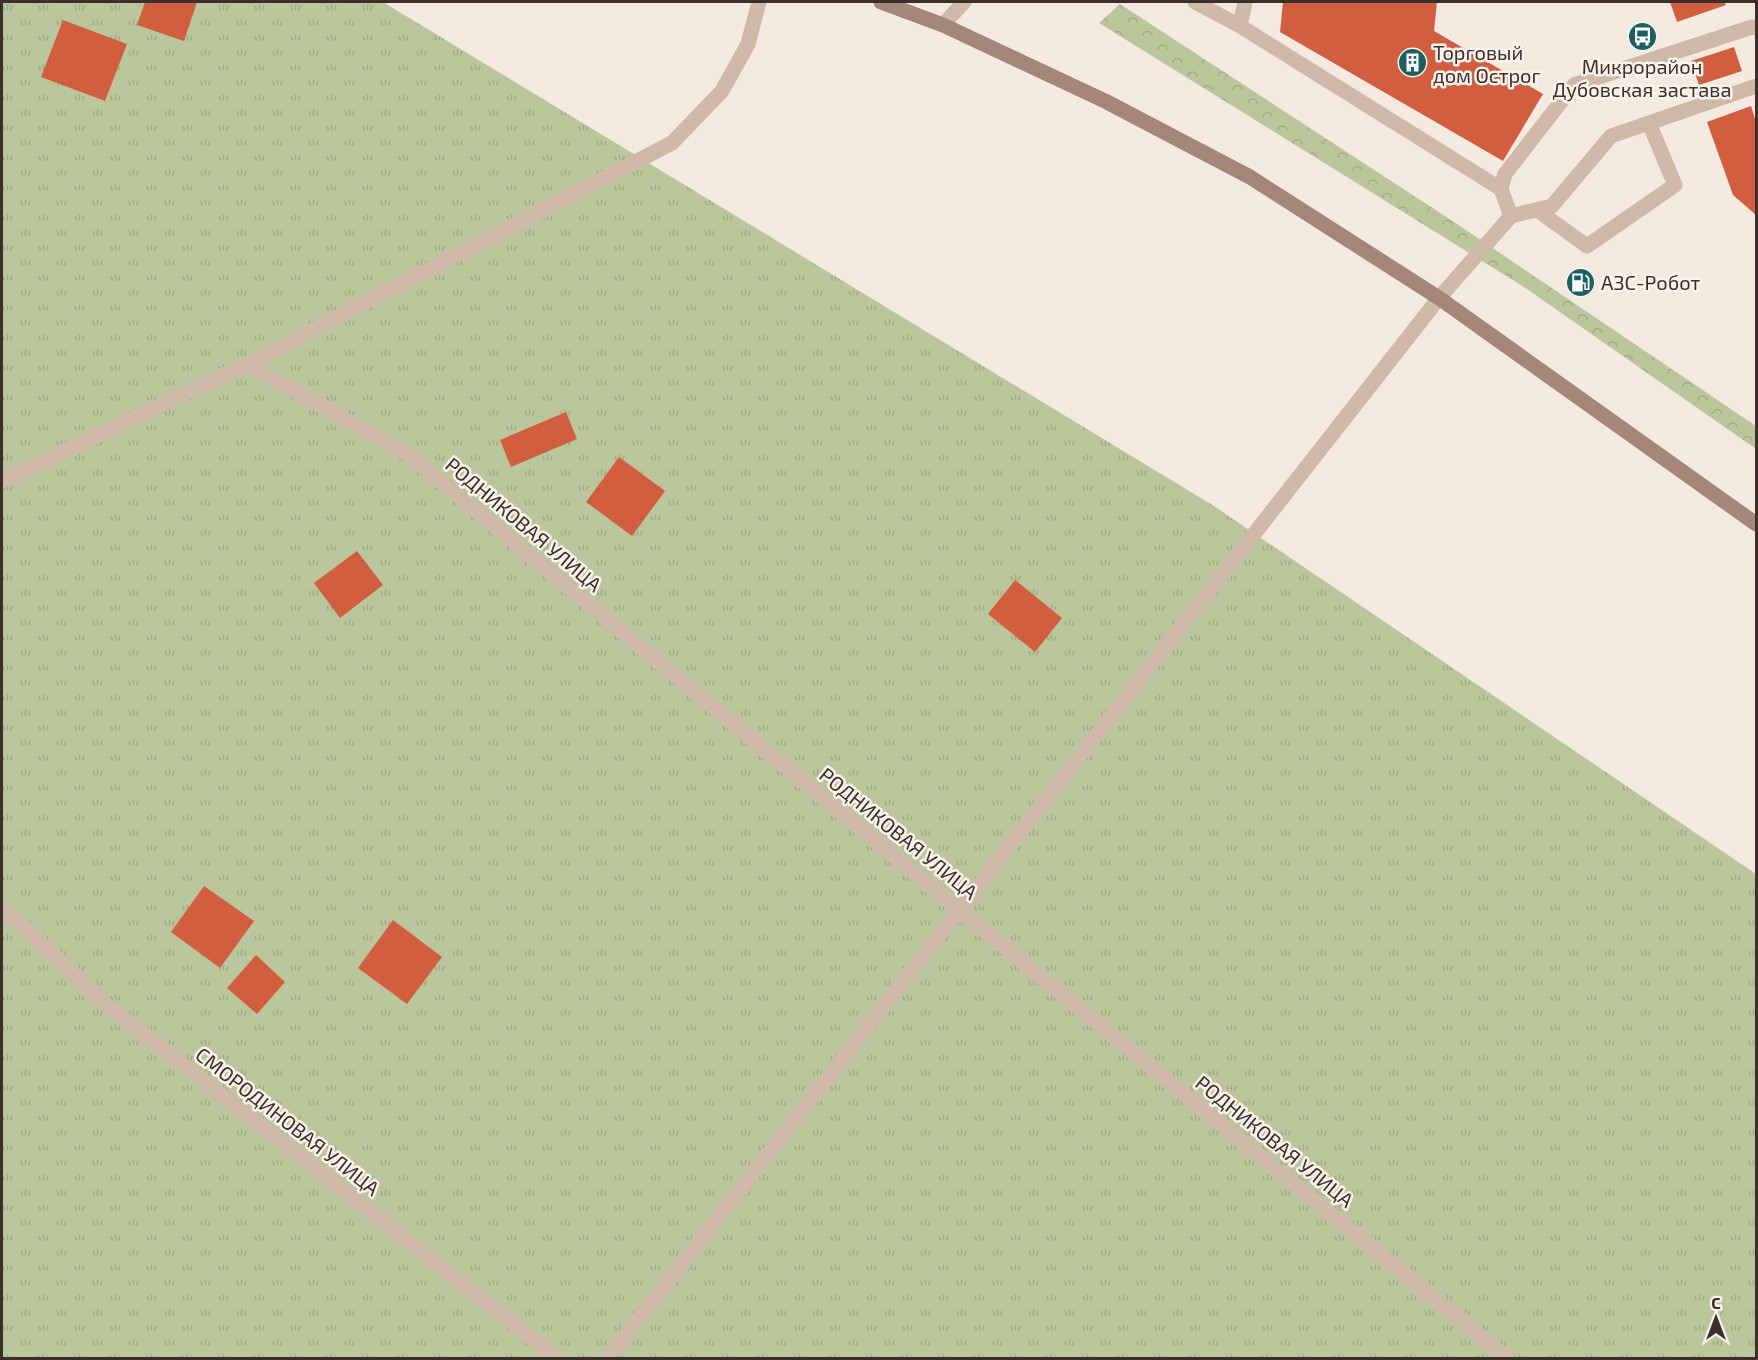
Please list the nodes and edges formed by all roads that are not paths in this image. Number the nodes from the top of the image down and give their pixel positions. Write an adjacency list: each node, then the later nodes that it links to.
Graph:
1 (759, 2): 15 (street)
2 (881, 2): 6 (street)
3 (964, 2): 6 (street)
4 (1195, 2): 7 (street)
5 (1245, 2): 7 (street)
6 (943, 25): 14 (street)
7 (1240, 26): 11 (street)
8 (1756, 28): 11 (street)
9 (1756, 86): 10 (street)
10 (1649, 123): 12 (street); 12 (street)
11 (1501, 189): 13 (street)
12 (1537, 210): 13 (street)
13 (1511, 216): 14 (street)
14 (1439, 298): 17 (street); 19 (street)
15 (247, 364): 16 (street); 19 (street, РОДНИКОВАЯ УЛИЦА)
16 (2, 481)
17 (1756, 524)
18 (2, 908): 20 (street, СМОРОДИНОВАЯ УЛИЦА)
19 (959, 910): 21 (street); 22 (street, РОДНИКОВАЯ УЛИЦА)
20 (558, 1359)
21 (608, 1359)
22 (1507, 1359)

